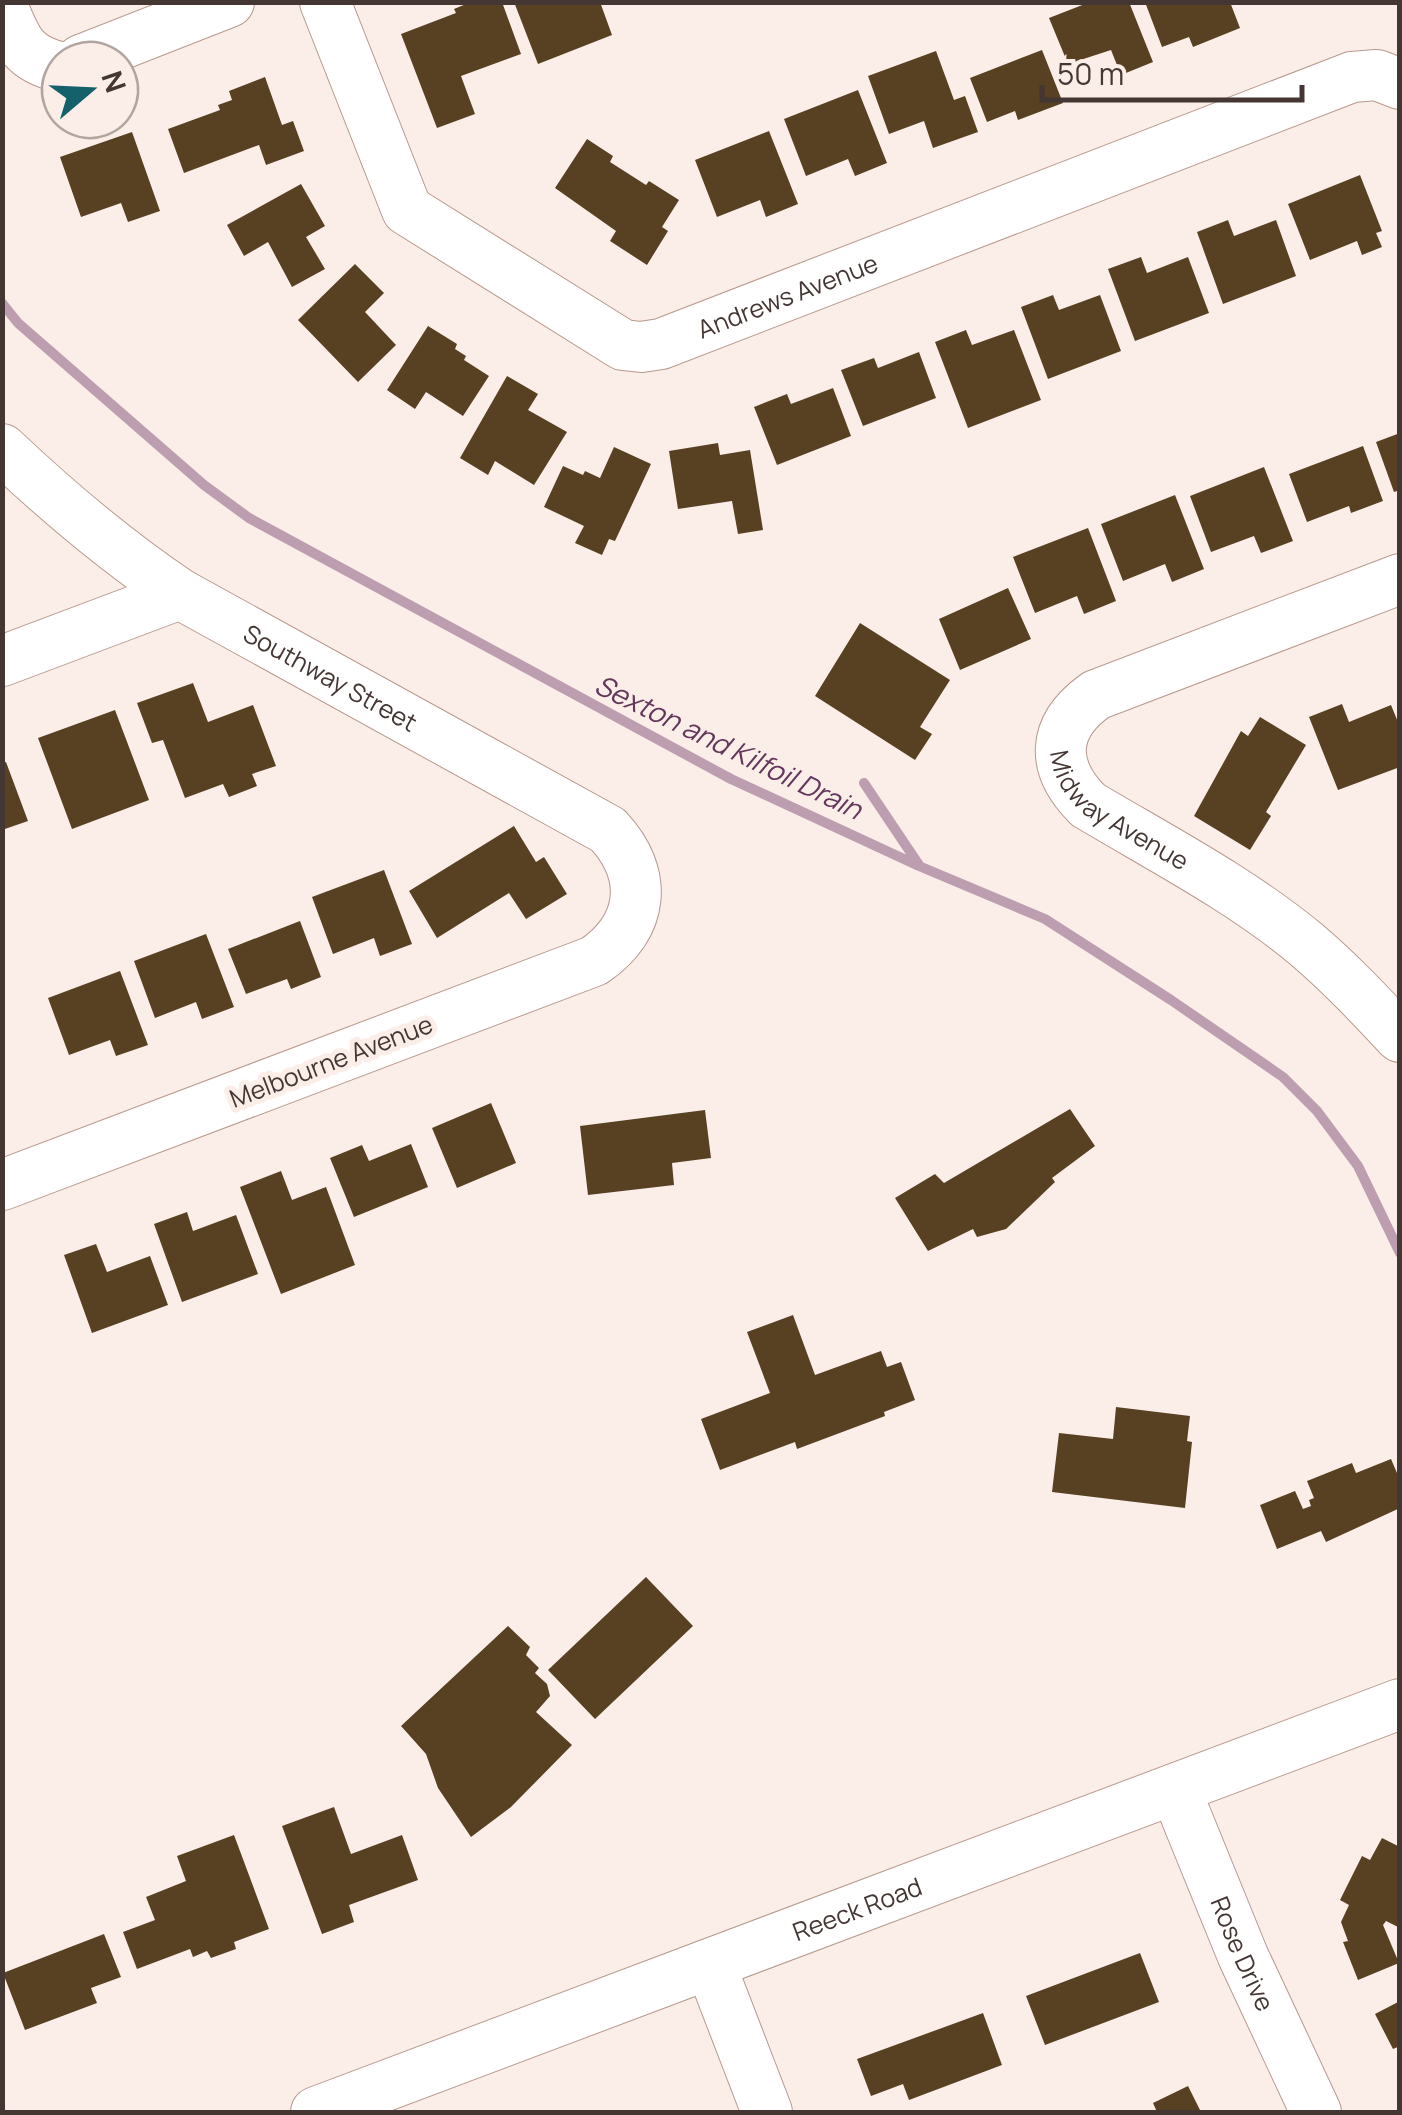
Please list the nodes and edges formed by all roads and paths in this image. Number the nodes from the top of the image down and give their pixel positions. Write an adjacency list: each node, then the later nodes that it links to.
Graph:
1 (229, 2): 4 (street)
2 (325, 2): 6 (street, Andrews Avenue)
3 (2, 5): 5 (street)
4 (122, 40)
5 (40, 58)
6 (1400, 84)
7 (2, 449): 9 (street, Southway Street)
8 (1400, 578): 12 (street, Midway Avenue)
9 (180, 594): 10 (street); 11 (street, Southway Street)
10 (2, 661)
11 (634, 908): 13 (street, Melbourne Avenue)
12 (1400, 1037)
13 (2, 1184)
14 (1400, 1704): 15 (street, Reeck Road)
15 (1176, 1789): 16 (street, Reeck Road); 19 (street, Rose Drive)
16 (710, 1964): 17 (street, Reeck Road); 18 (street)
17 (316, 2112)
18 (767, 2112)
19 (1316, 2112)

